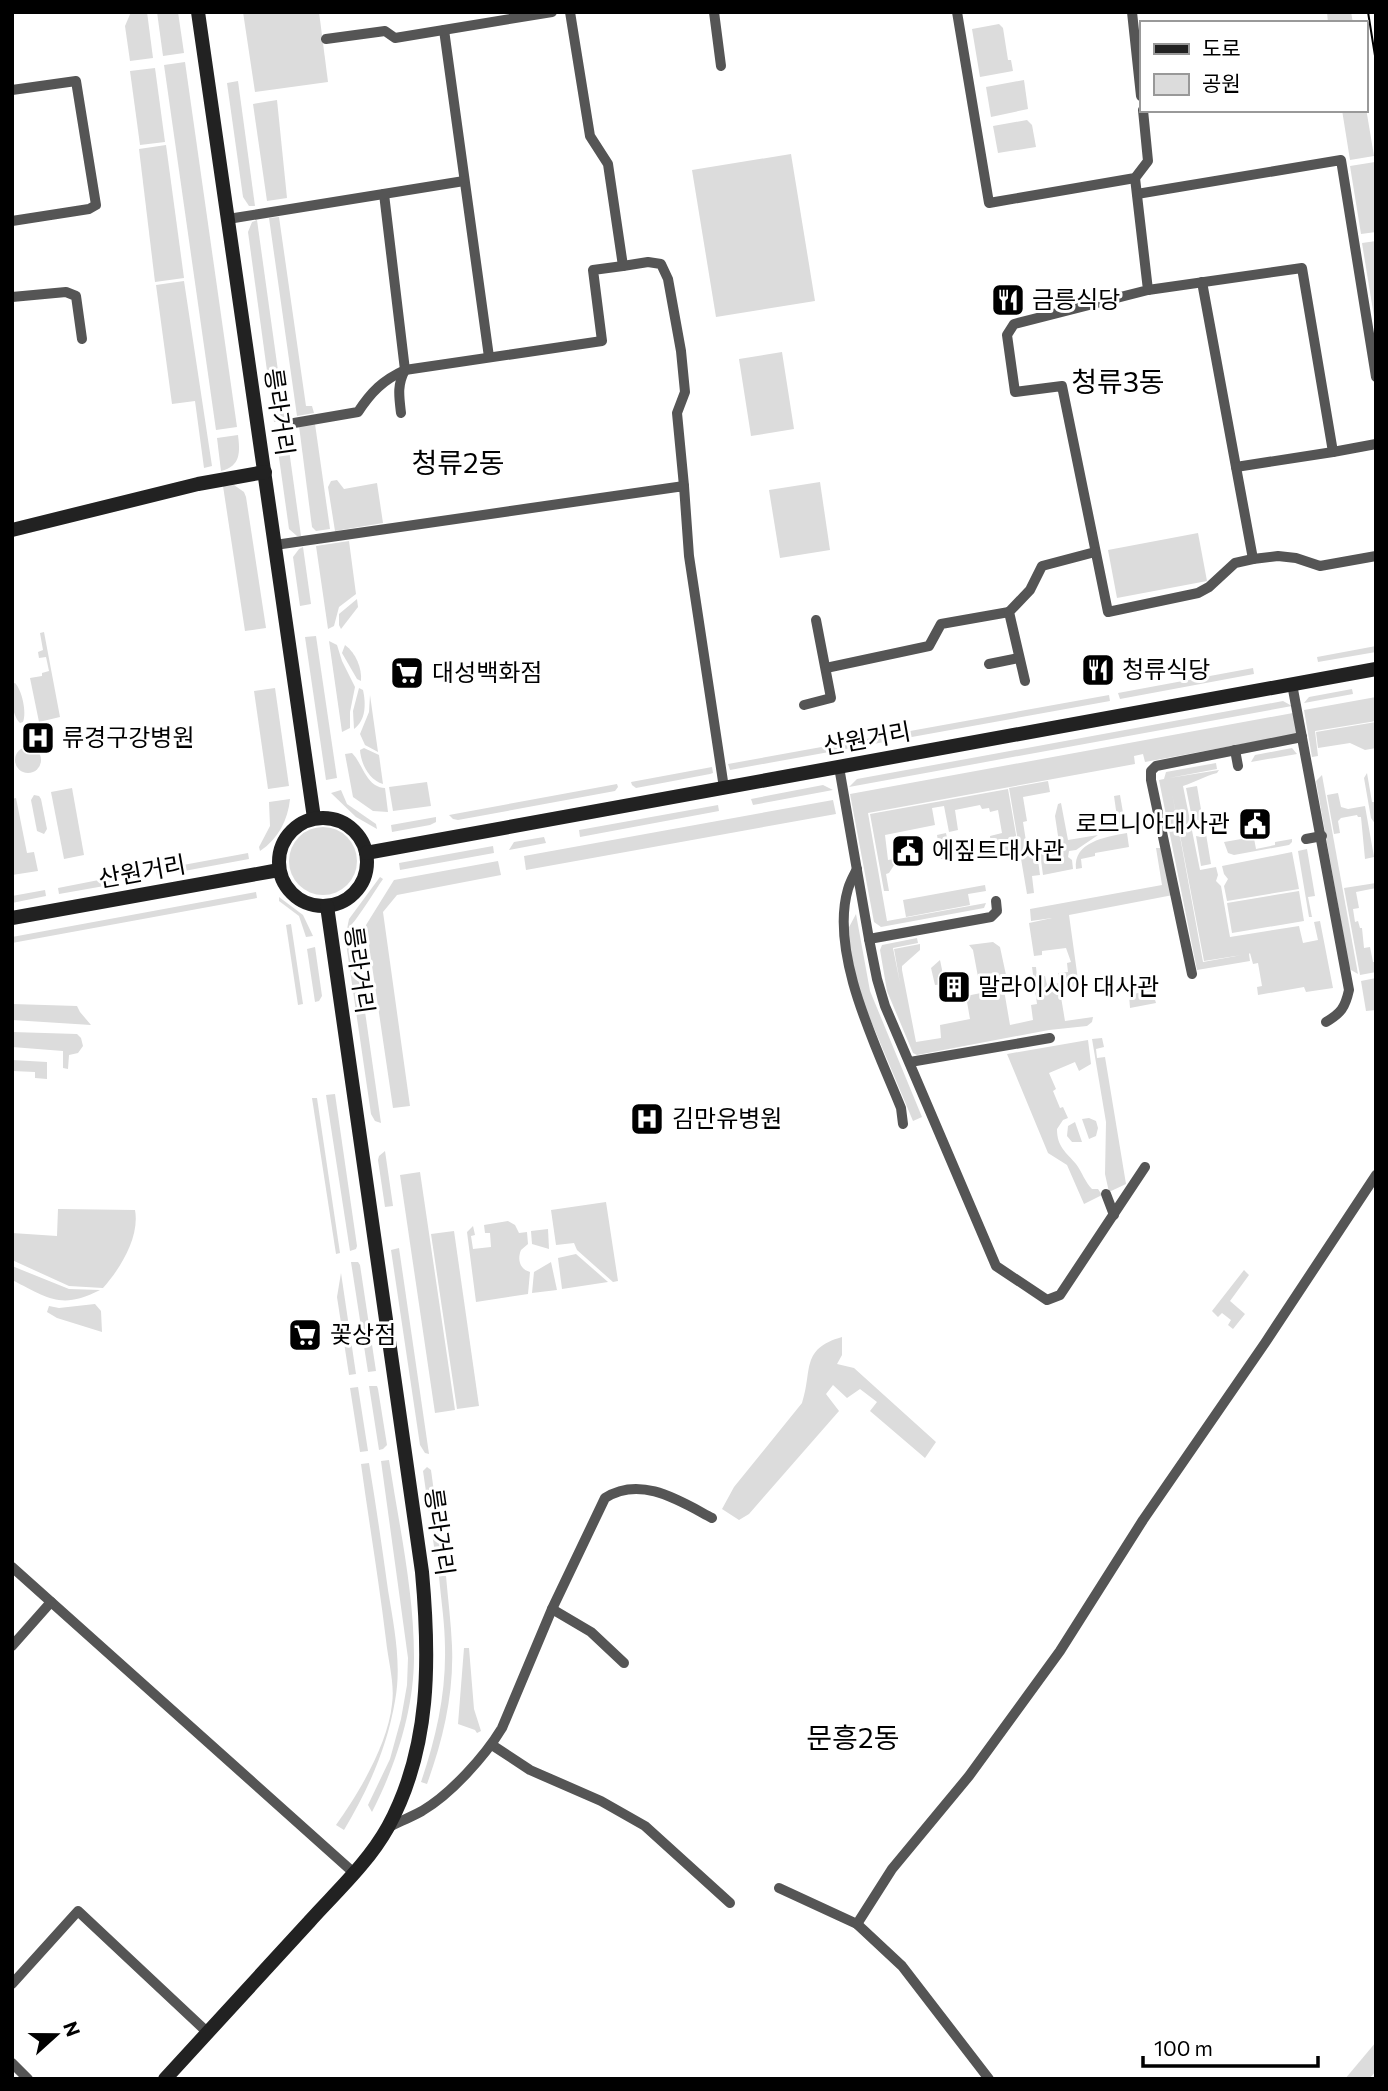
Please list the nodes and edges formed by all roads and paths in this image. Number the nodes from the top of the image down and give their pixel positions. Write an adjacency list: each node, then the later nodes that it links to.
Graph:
1 (198, 12): 18 (main road, 릉라거리)
2 (552, 12): 7 (street)
3 (570, 12): 20 (street)
4 (714, 12): 10 (street)
5 (957, 12): 14 (street)
6 (1132, 12): 11 (street)
7 (520, 15): 8 (street)
8 (444, 30): 9 (street); 15 (street)
9 (326, 38)
10 (721, 66)
11 (1140, 87)
12 (12, 90): 19 (street)
13 (1143, 112): 14 (street)
14 (1135, 178): 17 (street)
15 (464, 181): 16 (street); 25 (street)
16 (384, 194): 18 (street); 26 (street)
17 (1137, 194): 22 (street); 27 (street)
18 (228, 219): 33 (main road, 릉라거리)
19 (12, 221)
20 (623, 266): 25 (street); 34 (street)
21 (1202, 282): 22 (street); 31 (street); 32 (street)
22 (1148, 290): 37 (street)
23 (12, 297): 24 (street)
24 (82, 340)
25 (489, 357): 26 (street)
26 (405, 370): 28 (street); 29 (street)
27 (1376, 377)
28 (401, 413)
29 (294, 423)
30 (1376, 444): 31 (street)
31 (1333, 452): 32 (street)
32 (1236, 467): 39 (street)
33 (265, 472): 35 (main road); 36 (main road, 릉라거리)
34 (684, 486): 36 (street); 55 (street)
35 (12, 530)
36 (275, 545): 56 (main road, 릉라거리)
37 (1095, 552): 39 (street); 40 (street)
38 (1376, 556): 39 (street)
39 (1253, 559)
40 (1009, 612): 42 (street); 44 (street)
41 (816, 620): 44 (street)
42 (1019, 658): 43 (street); 46 (street)
43 (989, 664)
44 (826, 668): 48 (street)
45 (1376, 669): 47 (main road, 산원거리)
46 (1024, 681)
47 (1292, 684): 49 (street); 52 (main road, 산원거리)
48 (804, 705)
49 (1303, 737): 50 (street); 54 (street)
50 (1235, 750): 51 (street); 68 (street)
51 (1238, 765)
52 (839, 767): 55 (main road, 산원거리); 60 (street)
53 (1322, 770): 54 (street)
54 (1309, 772): 57 (street)
55 (724, 788): 59 (main road, 산원거리)
56 (314, 818): 59 (main road); 61 (main road)
57 (1322, 836): 58 (street); 70 (street)
58 (1306, 839)
59 (366, 853): 63 (main road)
60 (858, 869): 66 (street); 74 (street)
61 (279, 870): 63 (main road); 64 (main road, 산원거리)
62 (996, 901): 65 (street)
63 (327, 906): 88 (main road, 릉라거리)
64 (12, 918)
65 (924, 929): 66 (street); 67 (street)
66 (869, 939): 73 (street)
67 (926, 942)
68 (1192, 974)
69 (1360, 979): 70 (street)
70 (1347, 981): 71 (street)
71 (1326, 1022)
72 (1050, 1038): 73 (street)
73 (910, 1062): 78 (street)
74 (903, 1124)
75 (1145, 1167): 80 (street)
76 (970, 1175): 78 (street)
77 (1376, 1175): 92 (street)
78 (957, 1179): 80 (street)
79 (1106, 1195): 80 (street)
80 (1114, 1215)
81 (712, 1518): 84 (street)
82 (12, 1567): 83 (street)
83 (51, 1602): 85 (street); 89 (street)
84 (552, 1609): 86 (street); 87 (street)
85 (12, 1646)
86 (624, 1664)
87 (492, 1745): 88 (street); 91 (street)
88 (387, 1828): 89 (main road, 릉라거리)
89 (354, 1873): 94 (main road, 릉라거리)
90 (779, 1888): 92 (street)
91 (730, 1903)
92 (857, 1924): 98 (street)
93 (12, 1984): 94 (street)
94 (207, 2032): 97 (main road, 릉라거리)
95 (12, 2063): 96 (street)
96 (28, 2079)
97 (165, 2079)
98 (989, 2079)

